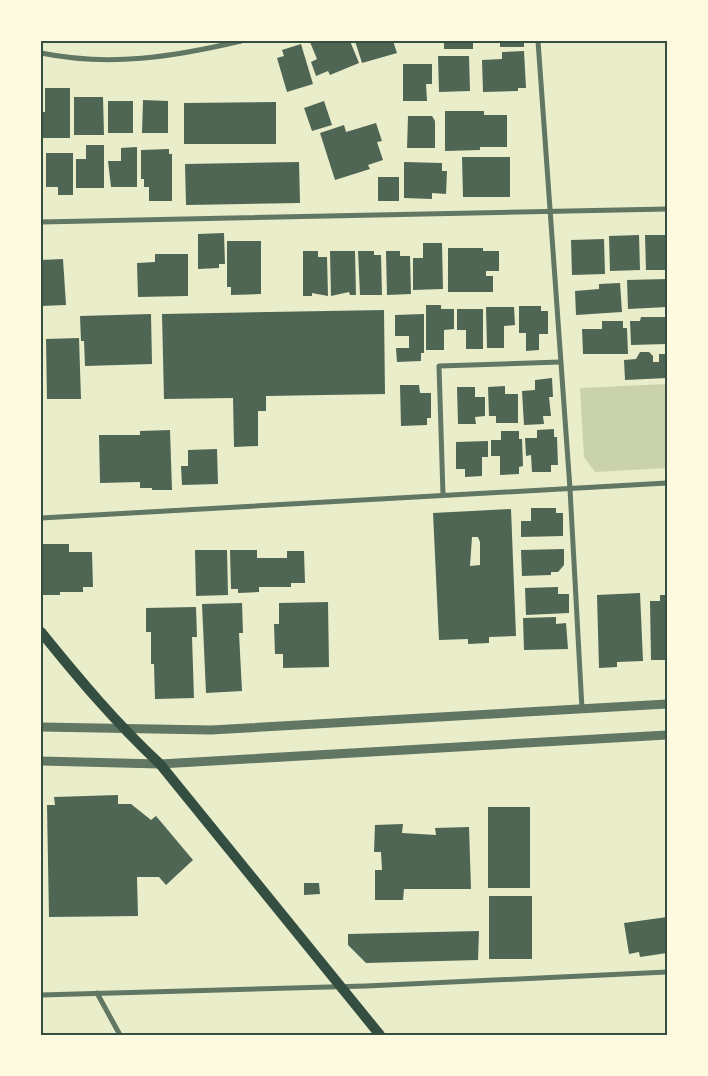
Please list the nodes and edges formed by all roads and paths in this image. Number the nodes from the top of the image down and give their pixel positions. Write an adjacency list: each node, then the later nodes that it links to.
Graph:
1 (241, 41): 3 (street)
2 (538, 41): 5 (street)
3 (41, 53)
4 (667, 209): 5 (street)
5 (549, 210): 6 (street); 7 (street)
6 (41, 222)
7 (560, 362): 9 (street); 10 (street)
8 (667, 483): 9 (street)
9 (570, 488): 10 (street); 14 (street)
10 (443, 495): 11 (street)
11 (41, 518)
12 (41, 632): 16 (main road)
13 (667, 704): 14 (street)
14 (582, 709): 16 (street)
15 (41, 727): 16 (street)
16 (123, 730): 19 (main road)
17 (667, 735): 19 (street)
18 (41, 761): 19 (street)
19 (160, 764): 21 (main road)
20 (667, 972): 21 (street)
21 (341, 987): 22 (street); 25 (main road)
22 (97, 993): 23 (street); 24 (street)
23 (41, 995)
24 (120, 1035)
25 (380, 1035)

